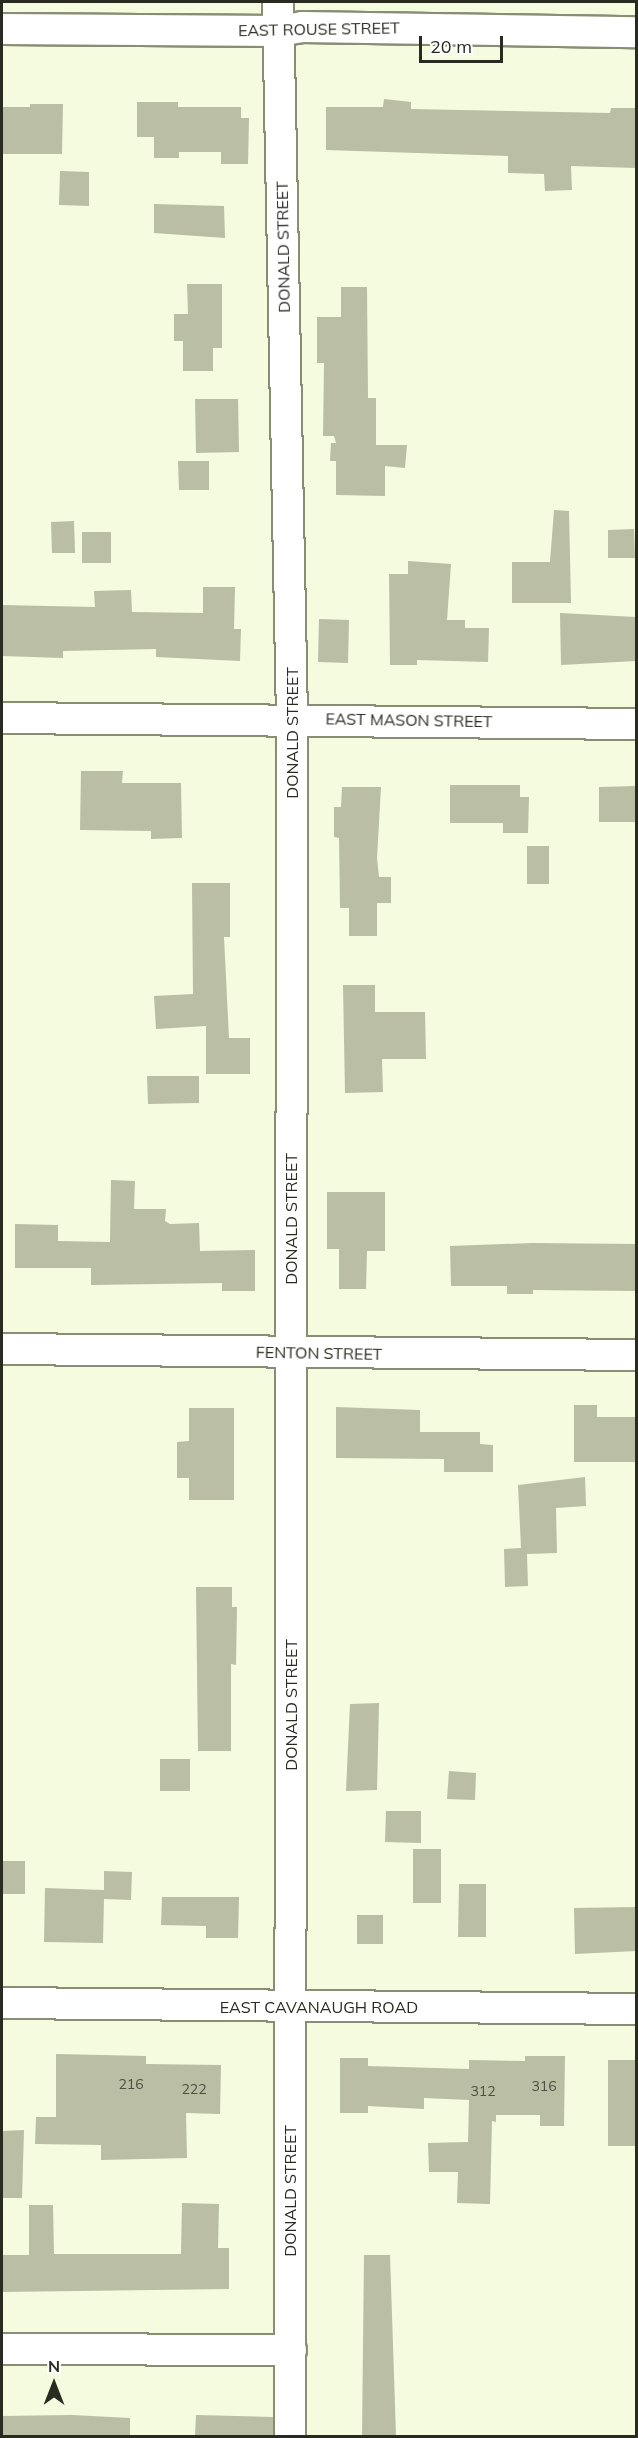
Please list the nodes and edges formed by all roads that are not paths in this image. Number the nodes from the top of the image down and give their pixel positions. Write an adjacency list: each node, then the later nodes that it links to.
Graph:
1 (278, 2): 3 (street, DONALD STREET)
2 (2, 29): 3 (street, EAST ROUSE STREET)
3 (278, 31): 4 (street, EAST ROUSE STREET); 6 (street, DONALD STREET)
4 (636, 32)
5 (2, 718): 6 (street, EAST MASON STREET)
6 (292, 718): 7 (street, EAST MASON STREET); 9 (street, DONALD STREET)
7 (636, 724)
8 (2, 1349): 9 (street, FENTON STREET)
9 (291, 1354): 10 (street, FENTON STREET); 12 (street, DONALD STREET)
10 (636, 1355)
11 (2, 2002): 12 (street, EAST CAVANAUGH ROAD)
12 (290, 2008): 13 (street, EAST CAVANAUGH ROAD); 15 (street, DONALD STREET)
13 (636, 2009)
14 (2, 2349): 15 (street)
15 (291, 2350): 16 (street, DONALD STREET)
16 (290, 2436)

